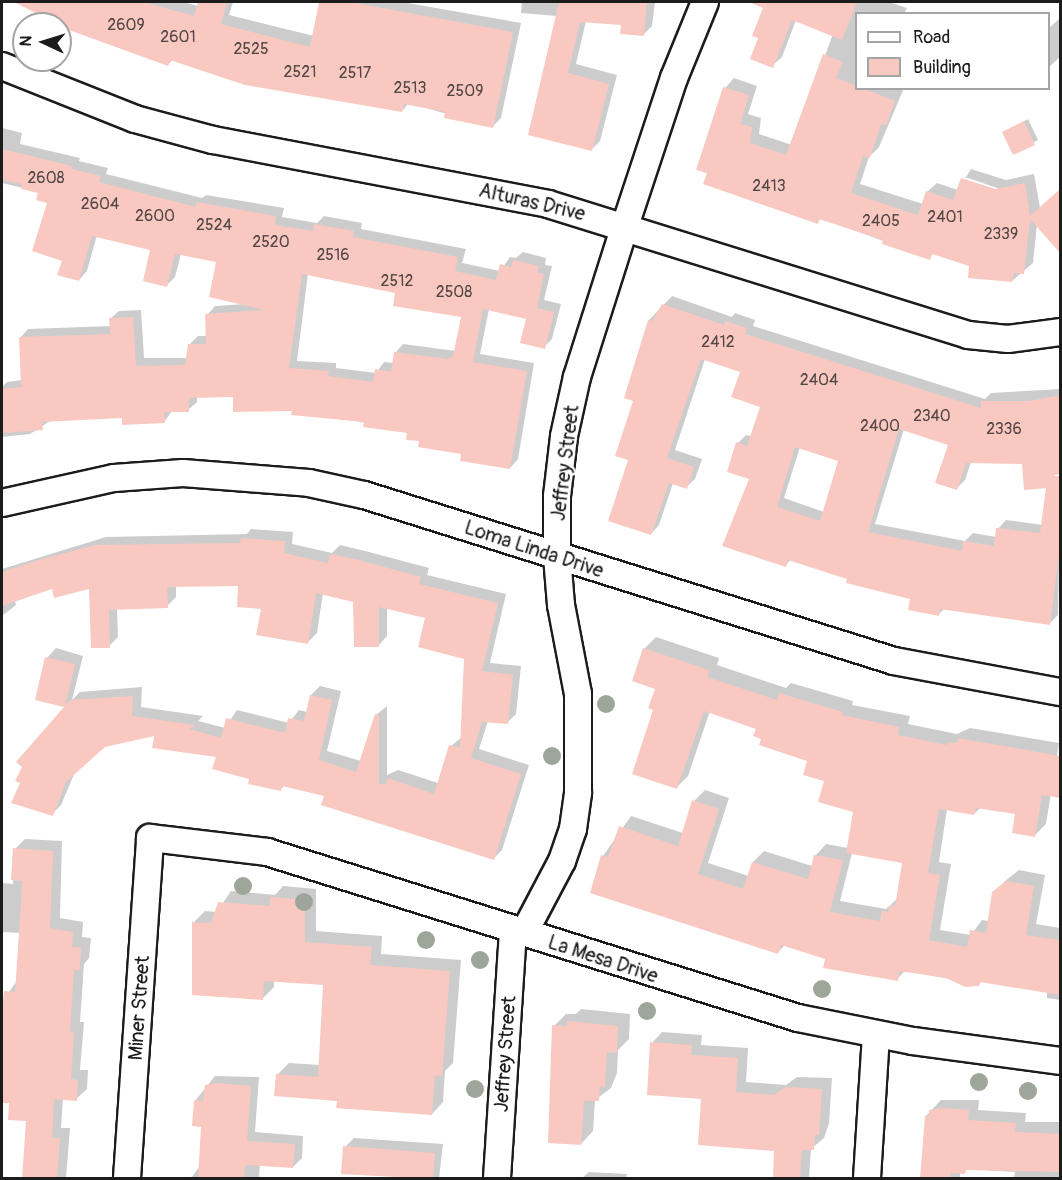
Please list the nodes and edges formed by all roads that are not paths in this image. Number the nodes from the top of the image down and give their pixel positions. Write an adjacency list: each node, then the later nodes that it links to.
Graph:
1 (705, 2): 3 (street, Jeffrey Street)
2 (2, 66): 3 (street, Alturas Drive)
3 (625, 226): 4 (street, Alturas Drive); 6 (street, Jeffrey Street)
4 (1060, 332)
5 (2, 503): 6 (street, Loma Linda Drive)
6 (557, 556): 7 (street, Loma Linda Drive); 9 (street, Jeffrey Street)
7 (1060, 692)
8 (150, 838): 9 (street, La Mesa Drive); 12 (street, Miner Street)
9 (518, 932): 10 (street, La Mesa Drive); 13 (street, Jeffrey Street)
10 (876, 1035): 11 (street, La Mesa Drive); 14 (street)
11 (1060, 1061)
12 (127, 1179)
13 (497, 1179)
14 (867, 1179)

